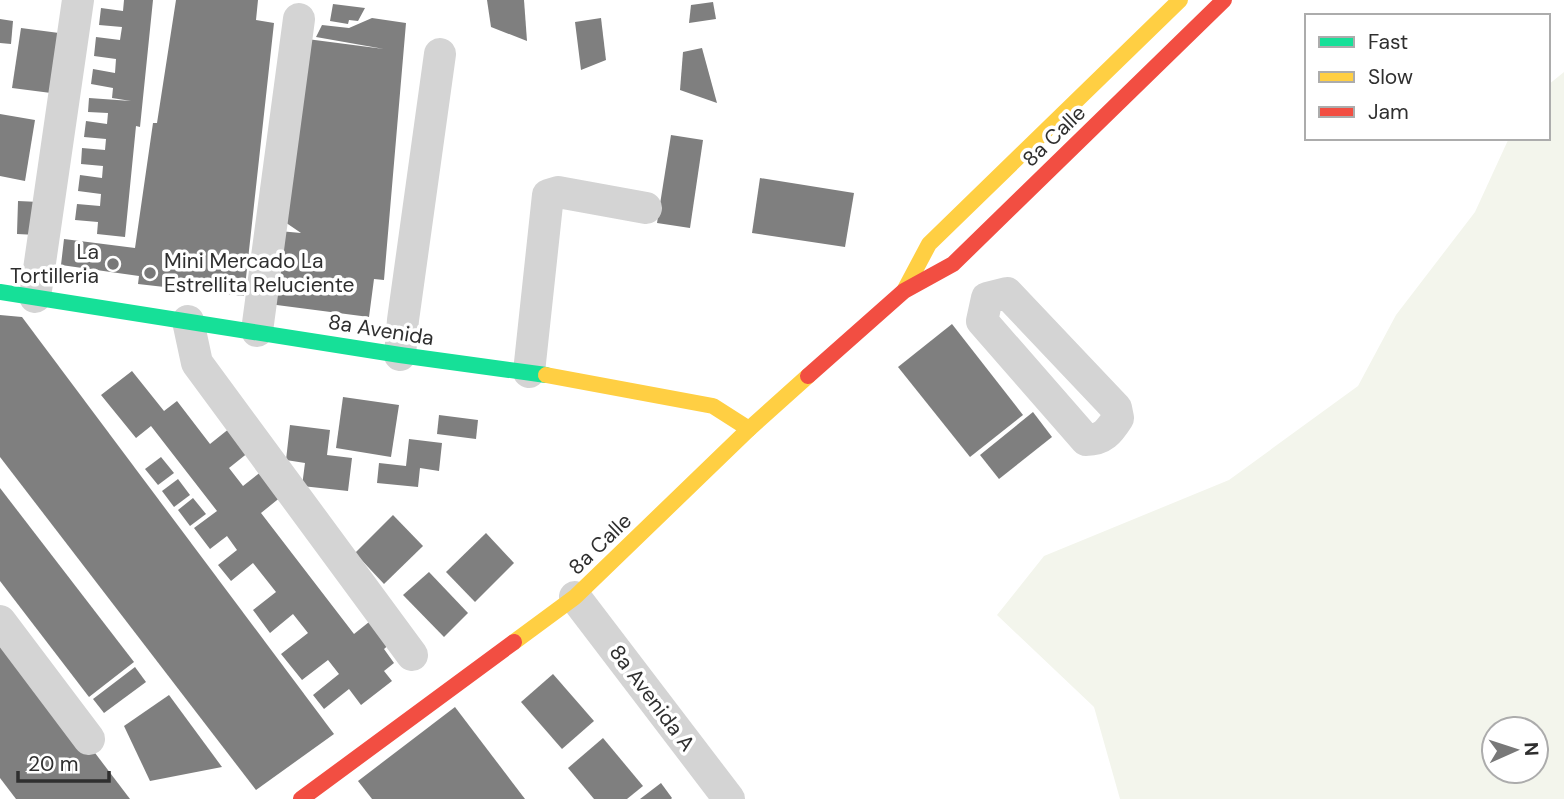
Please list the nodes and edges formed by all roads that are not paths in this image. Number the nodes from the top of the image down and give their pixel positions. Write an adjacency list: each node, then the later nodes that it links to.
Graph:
1 (78, 0): 10 (street)
2 (1180, 0): 8 (street, 8a Calle)
3 (1224, 0): 7 (street, 8a Calle)
4 (299, 19): 13 (street)
5 (440, 54): 14 (street)
6 (646, 208): 15 (street)
7 (953, 264): 8 (street, 8a Calle); 11 (street)
8 (904, 291): 16 (street, 8a Calle)
9 (0, 292): 10 (street, 8a Avenida)
10 (35, 297): 12 (street, 8a Avenida)
11 (987, 298): 11 (street)
12 (188, 321): 13 (street, 8a Avenida); 19 (street)
13 (257, 331): 14 (street, 8a Avenida)
14 (400, 355): 15 (street, 8a Avenida)
15 (529, 372): 16 (street, 8a Avenida)
16 (749, 429): 17 (street, 8a Calle)
17 (575, 597): 21 (street, 8a Calle); 22 (street, 8a Avenida A)
18 (0, 621): 20 (street)
19 (412, 655)
20 (89, 739)
21 (301, 799)
22 (729, 799)

